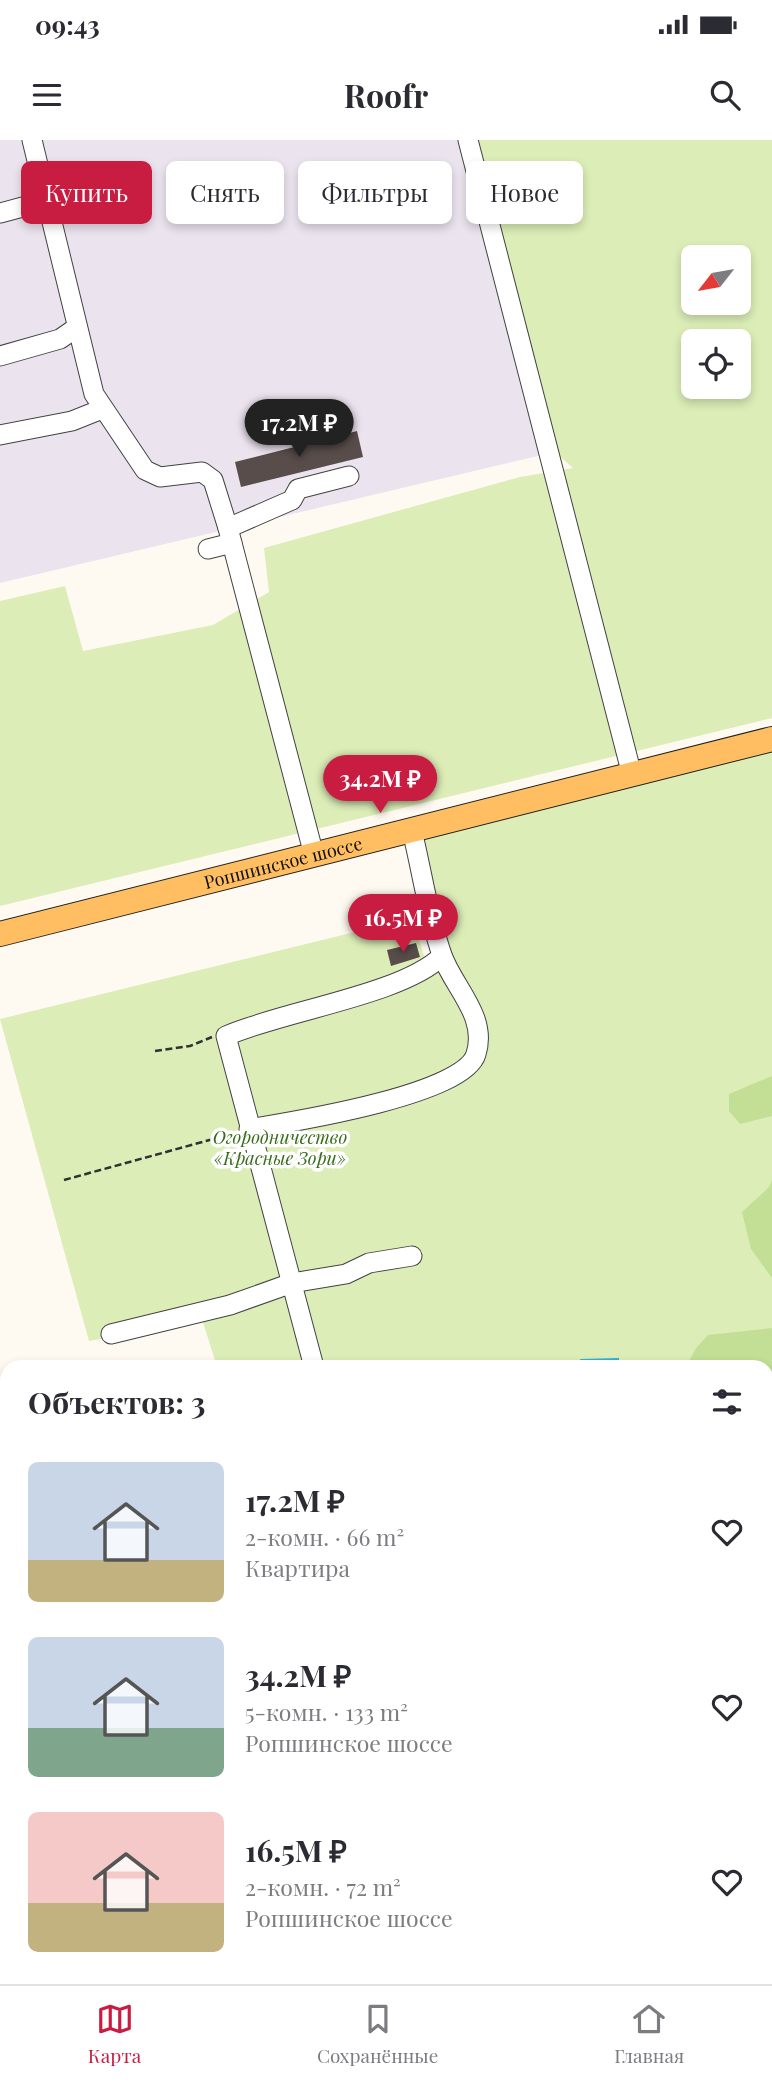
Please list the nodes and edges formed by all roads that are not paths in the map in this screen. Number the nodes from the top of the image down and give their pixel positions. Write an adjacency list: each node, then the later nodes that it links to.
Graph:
1 (32, 140): 3 (street)
2 (468, 140): 15 (street)
3 (36, 161)
4 (21, 207): 5 (street)
5 (0, 213)
6 (51, 224): 7 (street)
7 (76, 328): 8 (street); 9 (street)
8 (0, 356)
9 (102, 409): 10 (street); 12 (street)
10 (0, 435)
11 (349, 476): 12 (street)
12 (230, 536): 13 (street); 17 (street)
13 (208, 549)
14 (772, 740): 15 (main road, Ропшинское шоссе)
15 (632, 775): 16 (main road, Ропшинское шоссе)
16 (412, 831): 17 (main road, Ропшинское шоссе); 19 (street)
17 (314, 855): 18 (main road, Ропшинское шоссе)
18 (0, 934)
19 (442, 956): 20 (street); 20 (street)
20 (249, 1129): 22 (street)
21 (412, 1256): 22 (street)
22 (292, 1283): 23 (street); 24 (street)
23 (111, 1334)
24 (312, 1360)

